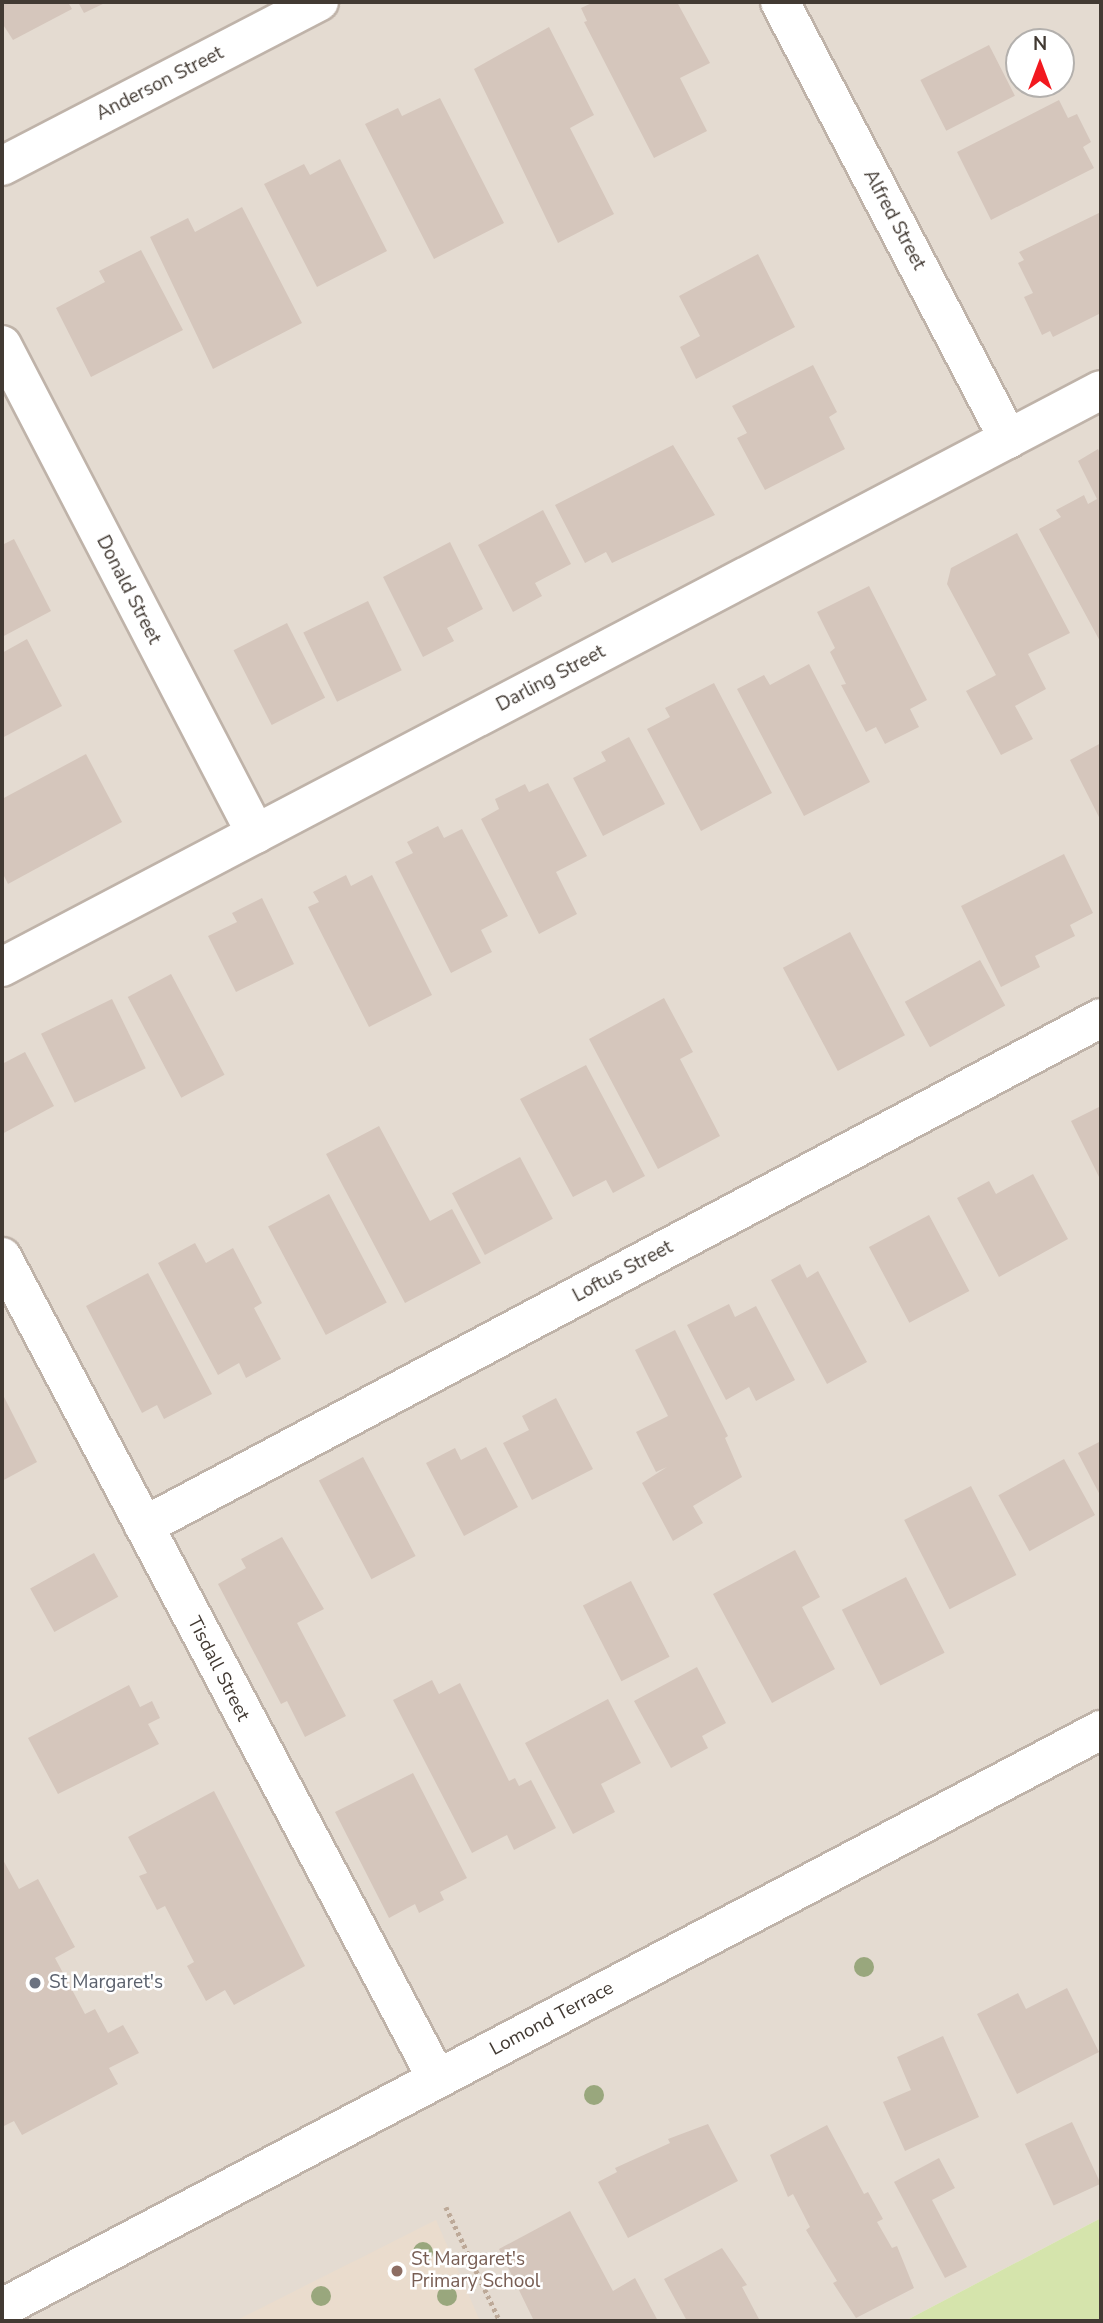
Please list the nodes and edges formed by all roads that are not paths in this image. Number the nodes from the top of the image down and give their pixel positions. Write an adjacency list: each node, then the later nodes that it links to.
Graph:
1 (319, 2): 3 (street, Anderson Street)
2 (780, 2): 6 (street, Alfred Street)
3 (2, 166)
4 (2, 345): 7 (street, Donald Street)
5 (1101, 390): 6 (street, Darling Street)
6 (1008, 439): 7 (street, Darling Street)
7 (256, 834): 8 (street, Darling Street)
8 (2, 967)
9 (1101, 1018): 11 (street, Loftus Street)
10 (2, 1257): 11 (street, Tisdall Street)
11 (144, 1526): 13 (street, Tisdall Street)
12 (1101, 1730): 13 (street, Lomond Terrace)
13 (437, 2079): 14 (street, Lomond Terrace)
14 (2, 2308)

